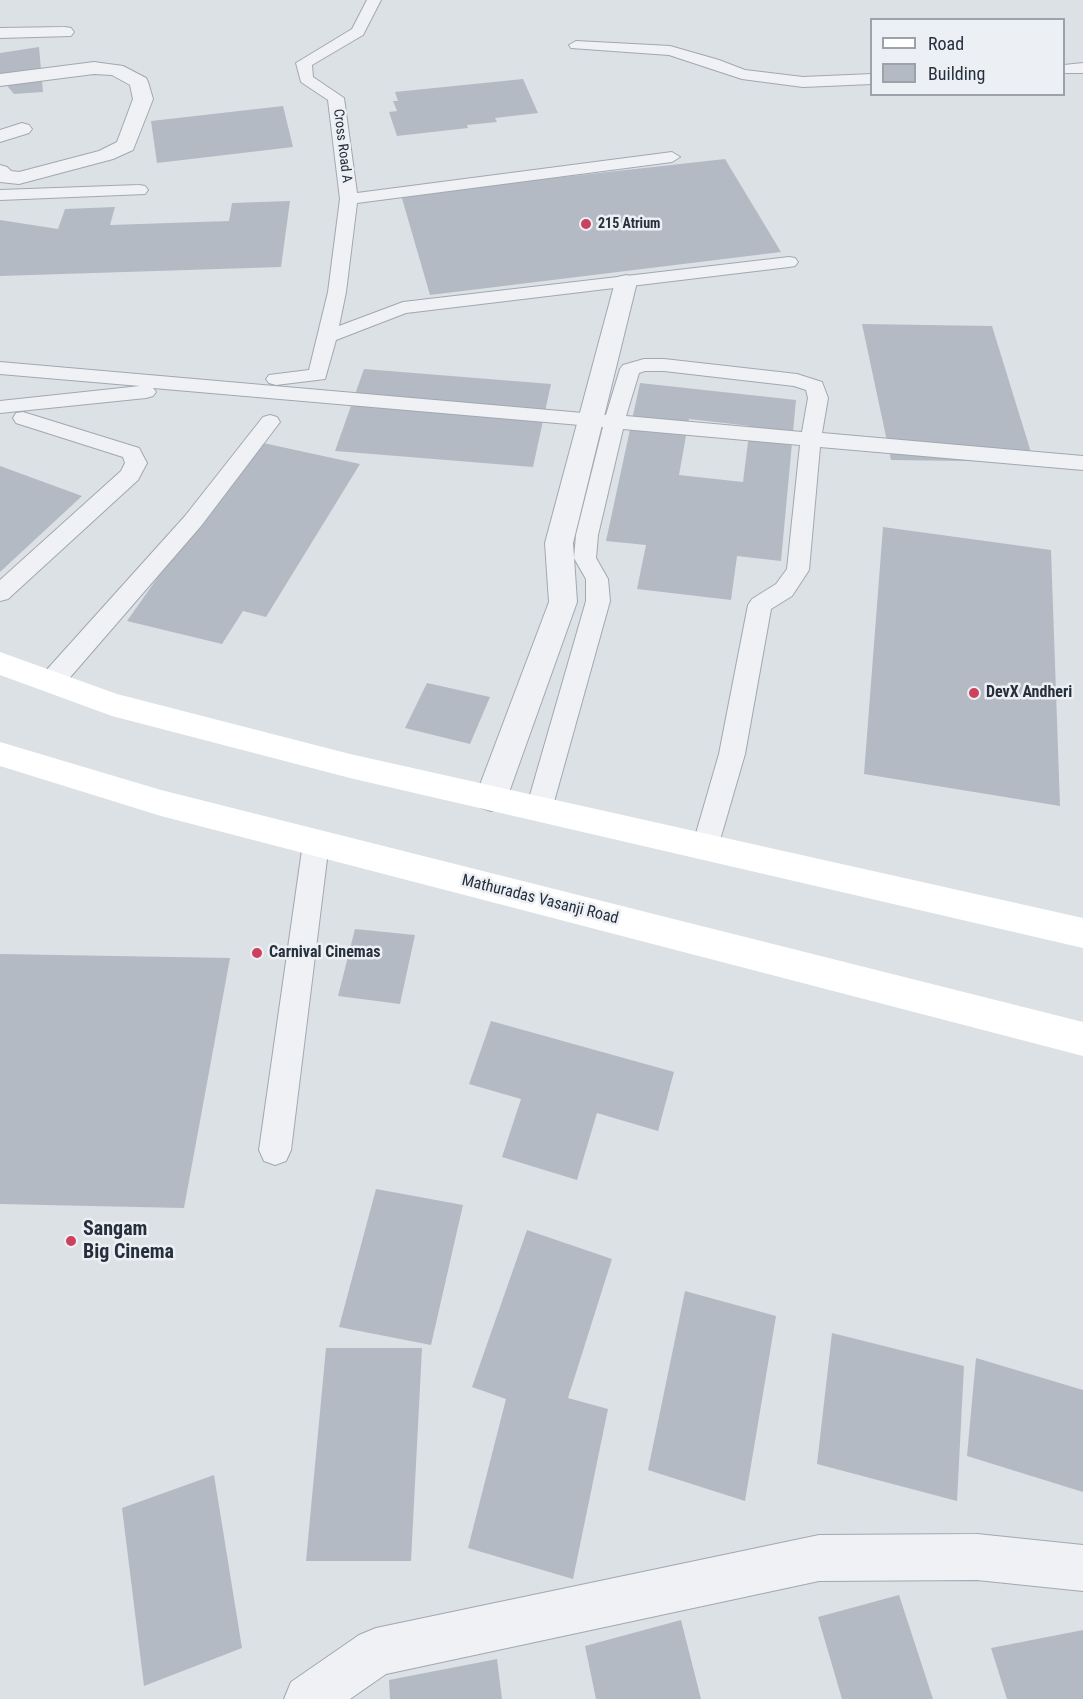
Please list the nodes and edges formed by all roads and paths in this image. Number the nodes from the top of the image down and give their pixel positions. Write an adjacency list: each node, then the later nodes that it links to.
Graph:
1 (374, 0): 15 (lane, Cross Road A)
2 (65, 32): 3 (street)
3 (0, 33)
4 (576, 45): 7 (lane)
5 (1083, 68): 6 (lane)
6 (1065, 69)
7 (870, 79)
8 (0, 80): 12 (street)
9 (22, 129): 10 (street)
10 (0, 136)
11 (672, 157): 15 (lane)
12 (0, 171)
13 (139, 190): 14 (lane)
14 (0, 195)
15 (349, 199): 18 (lane)
16 (789, 262): 17 (lane)
17 (626, 282): 18 (lane); 28 (street)
18 (327, 337): 20 (lane)
19 (0, 368): 23 (lane)
20 (0, 407)
21 (23, 418): 24 (lane)
22 (270, 422): 26 (lane)
23 (1083, 463)
24 (0, 593)
25 (0, 663): 26 (main road)
26 (51, 682): 28 (main road)
27 (0, 754): 30 (main road, Mathuradas Vasanji Road)
28 (491, 798): 29 (main road)
29 (539, 809): 31 (main road); 31 (lane)
30 (316, 843): 33 (main road, Mathuradas Vasanji Road); 34 (lane)
31 (705, 847): 32 (main road)
32 (1083, 933)
33 (1083, 1039)
34 (275, 1150)
35 (1083, 1568): 36 (street)
36 (308, 1699)

